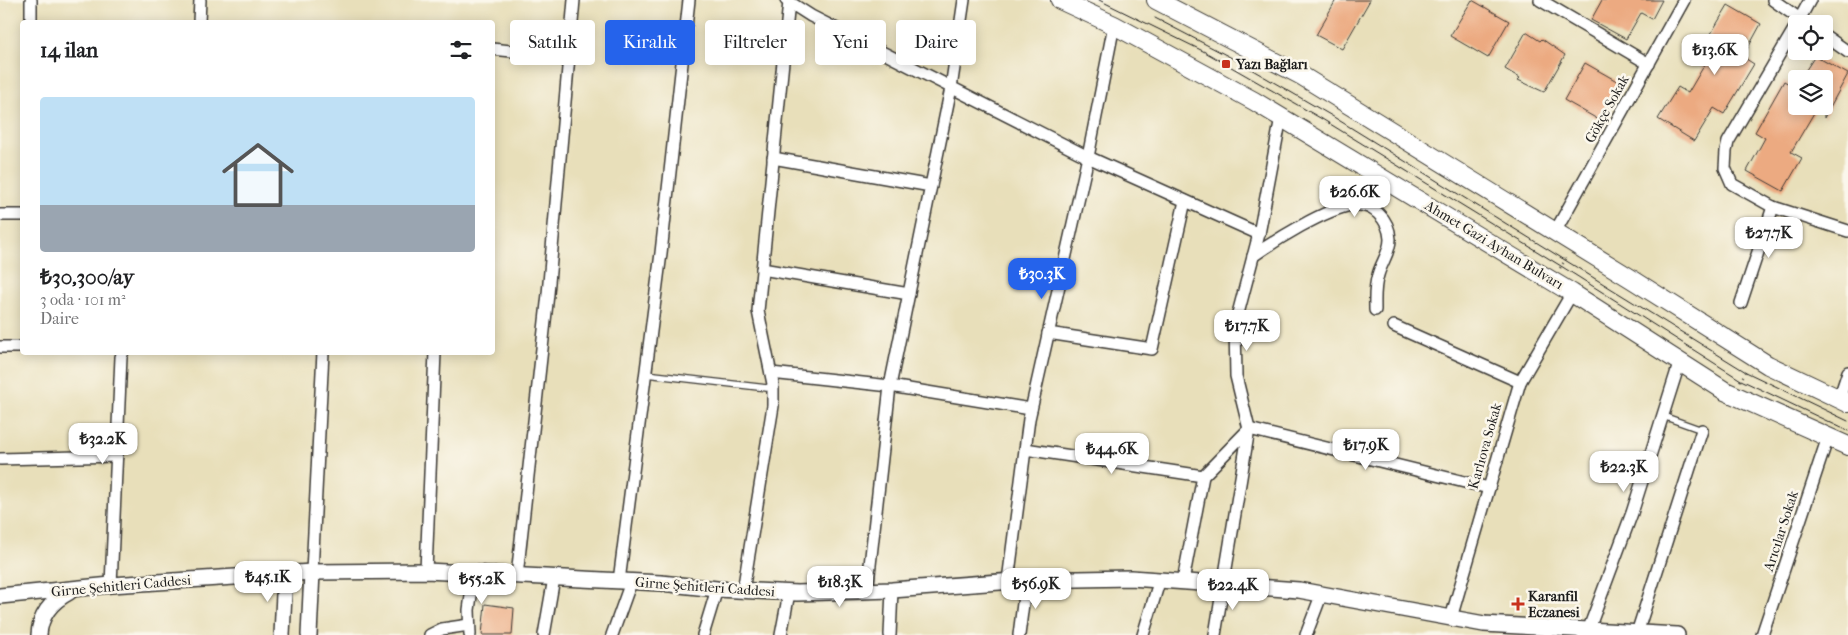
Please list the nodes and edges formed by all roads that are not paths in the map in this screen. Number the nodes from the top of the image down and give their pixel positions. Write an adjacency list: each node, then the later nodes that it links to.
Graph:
1 (32, 0): 15 (street)
2 (200, 0): 16 (street)
3 (574, 0): 17 (street)
4 (689, 0): 53 (street)
5 (964, 0): 26 (street)
6 (1060, 0): 18 (main road, Ahmet Gazi Ayhan Bulvarı)
7 (1156, 0): 36 (main road)
8 (1541, 0): 24 (street)
9 (1684, 0): 24 (street, Gökçe Sokak)
10 (1773, 0): 13 (street)
11 (1810, 0): 14 (street)
12 (787, 1): 26 (street); 29 (street)
13 (1791, 15)
14 (1803, 15)
15 (32, 20)
16 (199, 20)
17 (573, 20)
18 (1114, 25): 27 (main road, Ahmet Gazi Ayhan Bulvarı); 28 (street)
19 (1833, 41): 23 (street)
20 (1788, 44): 32 (street)
21 (495, 49): 22 (street)
22 (510, 51)
23 (1848, 52)
24 (1649, 64): 36 (street, Gökçe Sokak)
25 (569, 65): 73 (street)
26 (951, 88): 28 (street); 30 (street)
27 (1281, 117): 37 (street); 40 (main road, Ahmet Gazi Ayhan Bulvarı)
28 (1088, 157): 31 (street); 45 (street)
29 (773, 158): 30 (street); 39 (street)
30 (931, 186): 41 (street)
31 (1185, 201): 37 (street); 45 (street)
32 (1773, 207): 35 (street); 42 (street)
33 (20, 214): 34 (street)
34 (0, 215)
35 (1848, 231)
36 (1555, 232): 57 (main road)
37 (1259, 234): 38 (street)
38 (1253, 256): 43 (street); 60 (street)
39 (762, 269): 41 (street); 54 (street)
40 (1572, 292): 51 (main road, Ahmet Gazi Ayhan Bulvarı); 55 (street, Karlıova Sokak)
41 (909, 294): 56 (street)
42 (1741, 303)
43 (1375, 310)
44 (1394, 326): 55 (street)
45 (1048, 333): 58 (street)
46 (0, 347): 47 (street)
47 (20, 347)
48 (122, 355): 65 (street)
49 (323, 355): 71 (street)
50 (435, 355): 69 (street)
51 (1680, 361): 59 (street); 62 (main road, Ahmet Gazi Ayhan Bulvarı)
52 (1848, 372): 57 (street)
53 (646, 374): 54 (lane); 78 (street)
54 (772, 379): 56 (street); 85 (street)
55 (1520, 382): 68 (street, Karlıova Sokak)
56 (890, 386): 58 (street); 86 (street)
57 (1843, 401)
58 (1031, 409): 64 (street)
59 (1663, 416): 61 (lane); 93 (street)
60 (1249, 429): 67 (street); 68 (street); 80 (street)
61 (1702, 430): 94 (street)
62 (1828, 437): 63 (main road, Ahmet Gazi Ayhan Bulvarı); 110 (street, Arıcılar Sokak)
63 (1848, 446)
64 (1025, 449): 67 (street); 79 (street)
65 (116, 456): 66 (street); 81 (street)
66 (0, 459)
67 (1202, 476): 77 (street)
68 (1489, 488): 90 (street, Karlıova Sokak)
69 (426, 571): 71 (street, Girne Şehitleri Caddesi); 72 (street, Girne Şehitleri Caddesi)
70 (285, 572): 71 (street, Girne Şehitleri Caddesi); 81 (street, Girne Şehitleri Caddesi); 97 (street)
71 (312, 572): 98 (street)
72 (474, 574): 73 (street, Girne Şehitleri Caddesi); 91 (street)
73 (517, 576): 74 (street, Girne Şehitleri Caddesi)
74 (554, 578): 78 (street, Girne Şehitleri Caddesi); 100 (street)
75 (1160, 579): 76 (street, Girne Şehitleri Caddesi); 77 (street, Girne Şehitleri Caddesi); 106 (street)
76 (1026, 580): 79 (street, Girne Şehitleri Caddesi); 105 (street)
77 (1183, 580): 80 (street, Girne Şehitleri Caddesi)
78 (625, 581): 82 (street, Girne Şehitleri Caddesi); 101 (street)
79 (1008, 581): 84 (street, Girne Şehitleri Caddesi)
80 (1222, 584): 88 (street, Girne Şehitleri Caddesi); 107 (street)
81 (111, 585): 83 (street, Girne Şehitleri Caddesi)
82 (717, 589): 85 (street, Girne Şehitleri Caddesi); 102 (street)
83 (73, 590): 89 (street, Girne Şehitleri Caddesi); 96 (street)
84 (892, 590): 86 (street, Girne Şehitleri Caddesi); 104 (street)
85 (743, 591): 87 (street, Girne Şehitleri Caddesi)
86 (867, 592): 87 (street, Girne Şehitleri Caddesi)
87 (789, 593): 103 (street)
88 (1322, 593): 90 (street, Girne Şehitleri Caddesi); 108 (street)
89 (0, 596)
90 (1451, 618): 92 (street, Girne Şehitleri Caddesi)
91 (470, 630): 99 (street)
92 (1481, 630): 93 (street, Girne Şehitleri Caddesi)
93 (1588, 631): 94 (street, Girne Şehitleri Caddesi)
94 (1636, 633): 95 (street, Girne Şehitleri Caddesi)
95 (1652, 634): 109 (street, Girne Şehitleri Caddesi)
96 (39, 635)
97 (282, 635)
98 (309, 635)
99 (430, 635)
100 (544, 635)
101 (612, 635)
102 (703, 635)
103 (781, 635)
104 (890, 635)
105 (1019, 635)
106 (1143, 635)
107 (1215, 635)
108 (1306, 635)
109 (1677, 635)
110 (1762, 635)

